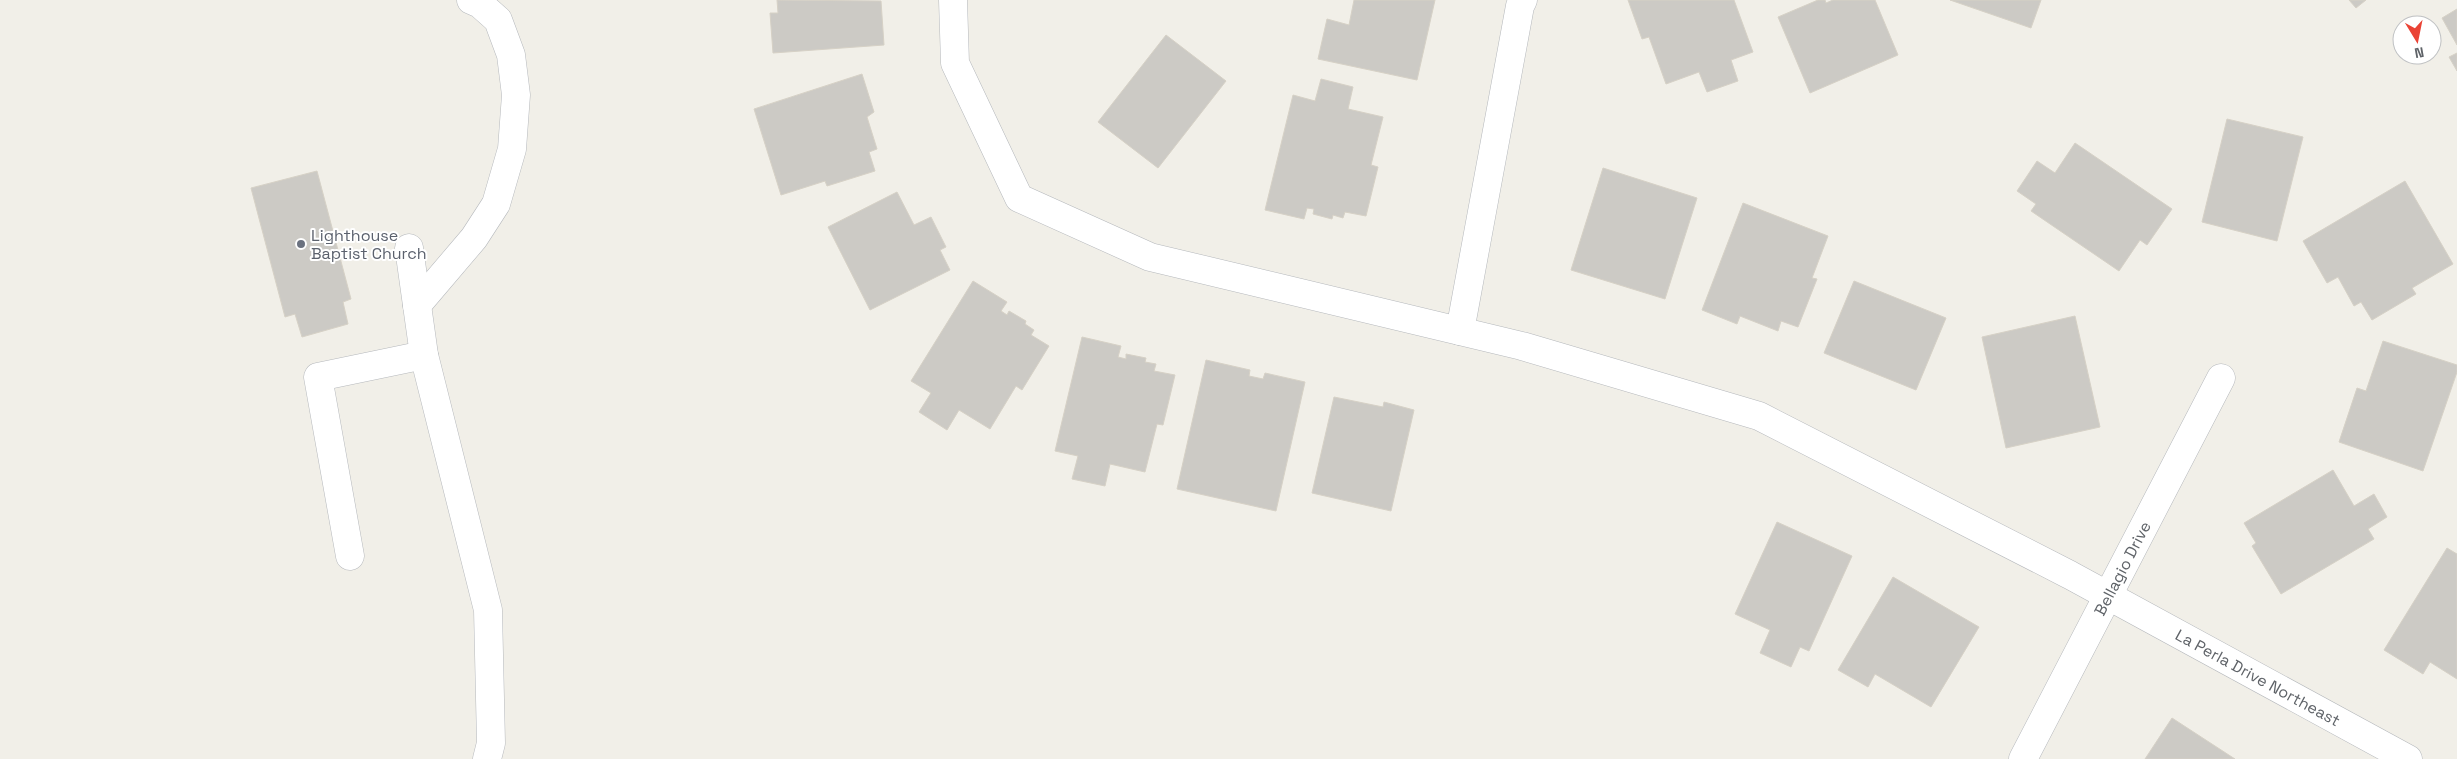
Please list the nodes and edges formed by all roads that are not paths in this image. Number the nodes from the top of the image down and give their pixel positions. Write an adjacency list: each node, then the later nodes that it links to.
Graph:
1 (471, 0): 5 (street)
2 (953, 0): 6 (street, La Perla Drive Northeast)
3 (1523, 0): 6 (street)
4 (409, 248): 5 (street)
5 (417, 305): 7 (street)
6 (1460, 331): 10 (street, La Perla Drive Northeast)
7 (424, 355): 9 (street); 11 (street)
8 (2221, 378): 10 (street, Bellagio Drive)
9 (350, 556)
10 (2108, 596): 12 (street, Bellagio Drive); 13 (street, La Perla Drive Northeast)
11 (487, 759)
12 (2023, 759)
13 (2408, 759)

